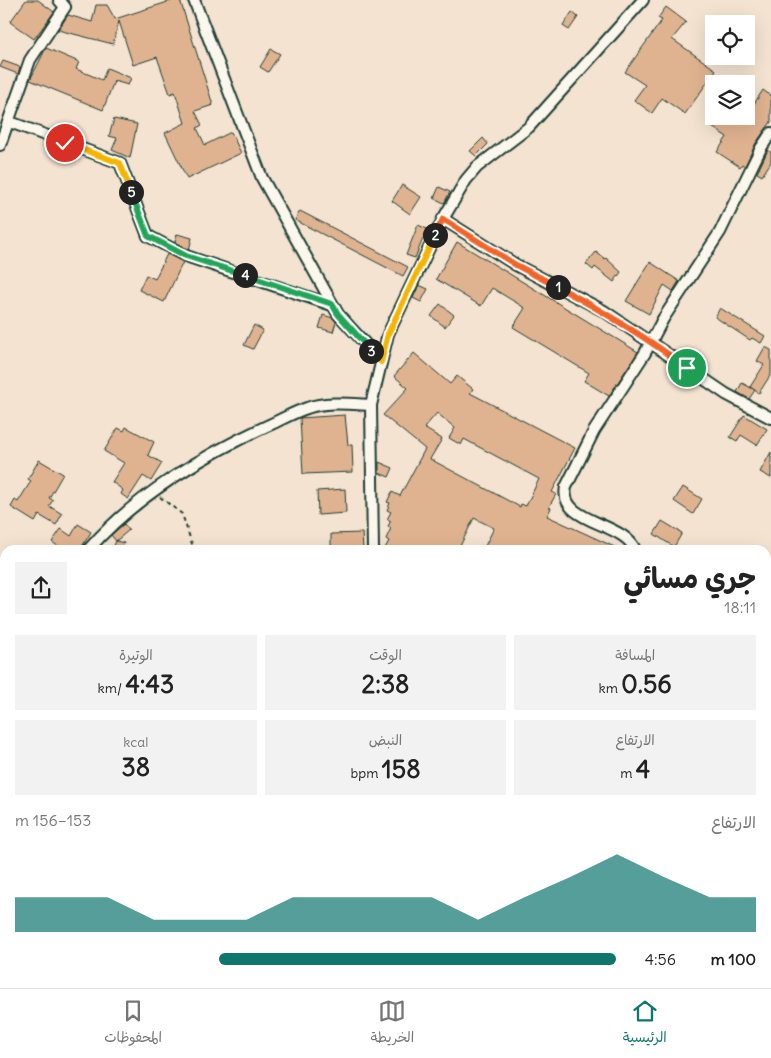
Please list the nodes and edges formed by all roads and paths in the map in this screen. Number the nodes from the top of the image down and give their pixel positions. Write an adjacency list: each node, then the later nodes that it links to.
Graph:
1 (59, 0): 4 (street)
2 (194, 0): 8 (street)
3 (643, 0): 7 (street)
4 (10, 122): 6 (street); 8 (street)
5 (771, 133): 9 (street)
6 (0, 145)
7 (443, 219): 9 (street); 10 (street)
8 (332, 304): 10 (street)
9 (650, 342): 12 (street); 17 (street)
10 (381, 362): 11 (street)
11 (371, 405): 13 (street); 16 (street)
12 (771, 418)
13 (153, 491): 14 (street); 15 (path)
14 (92, 545)
15 (192, 545)
16 (373, 545)
17 (633, 545)

